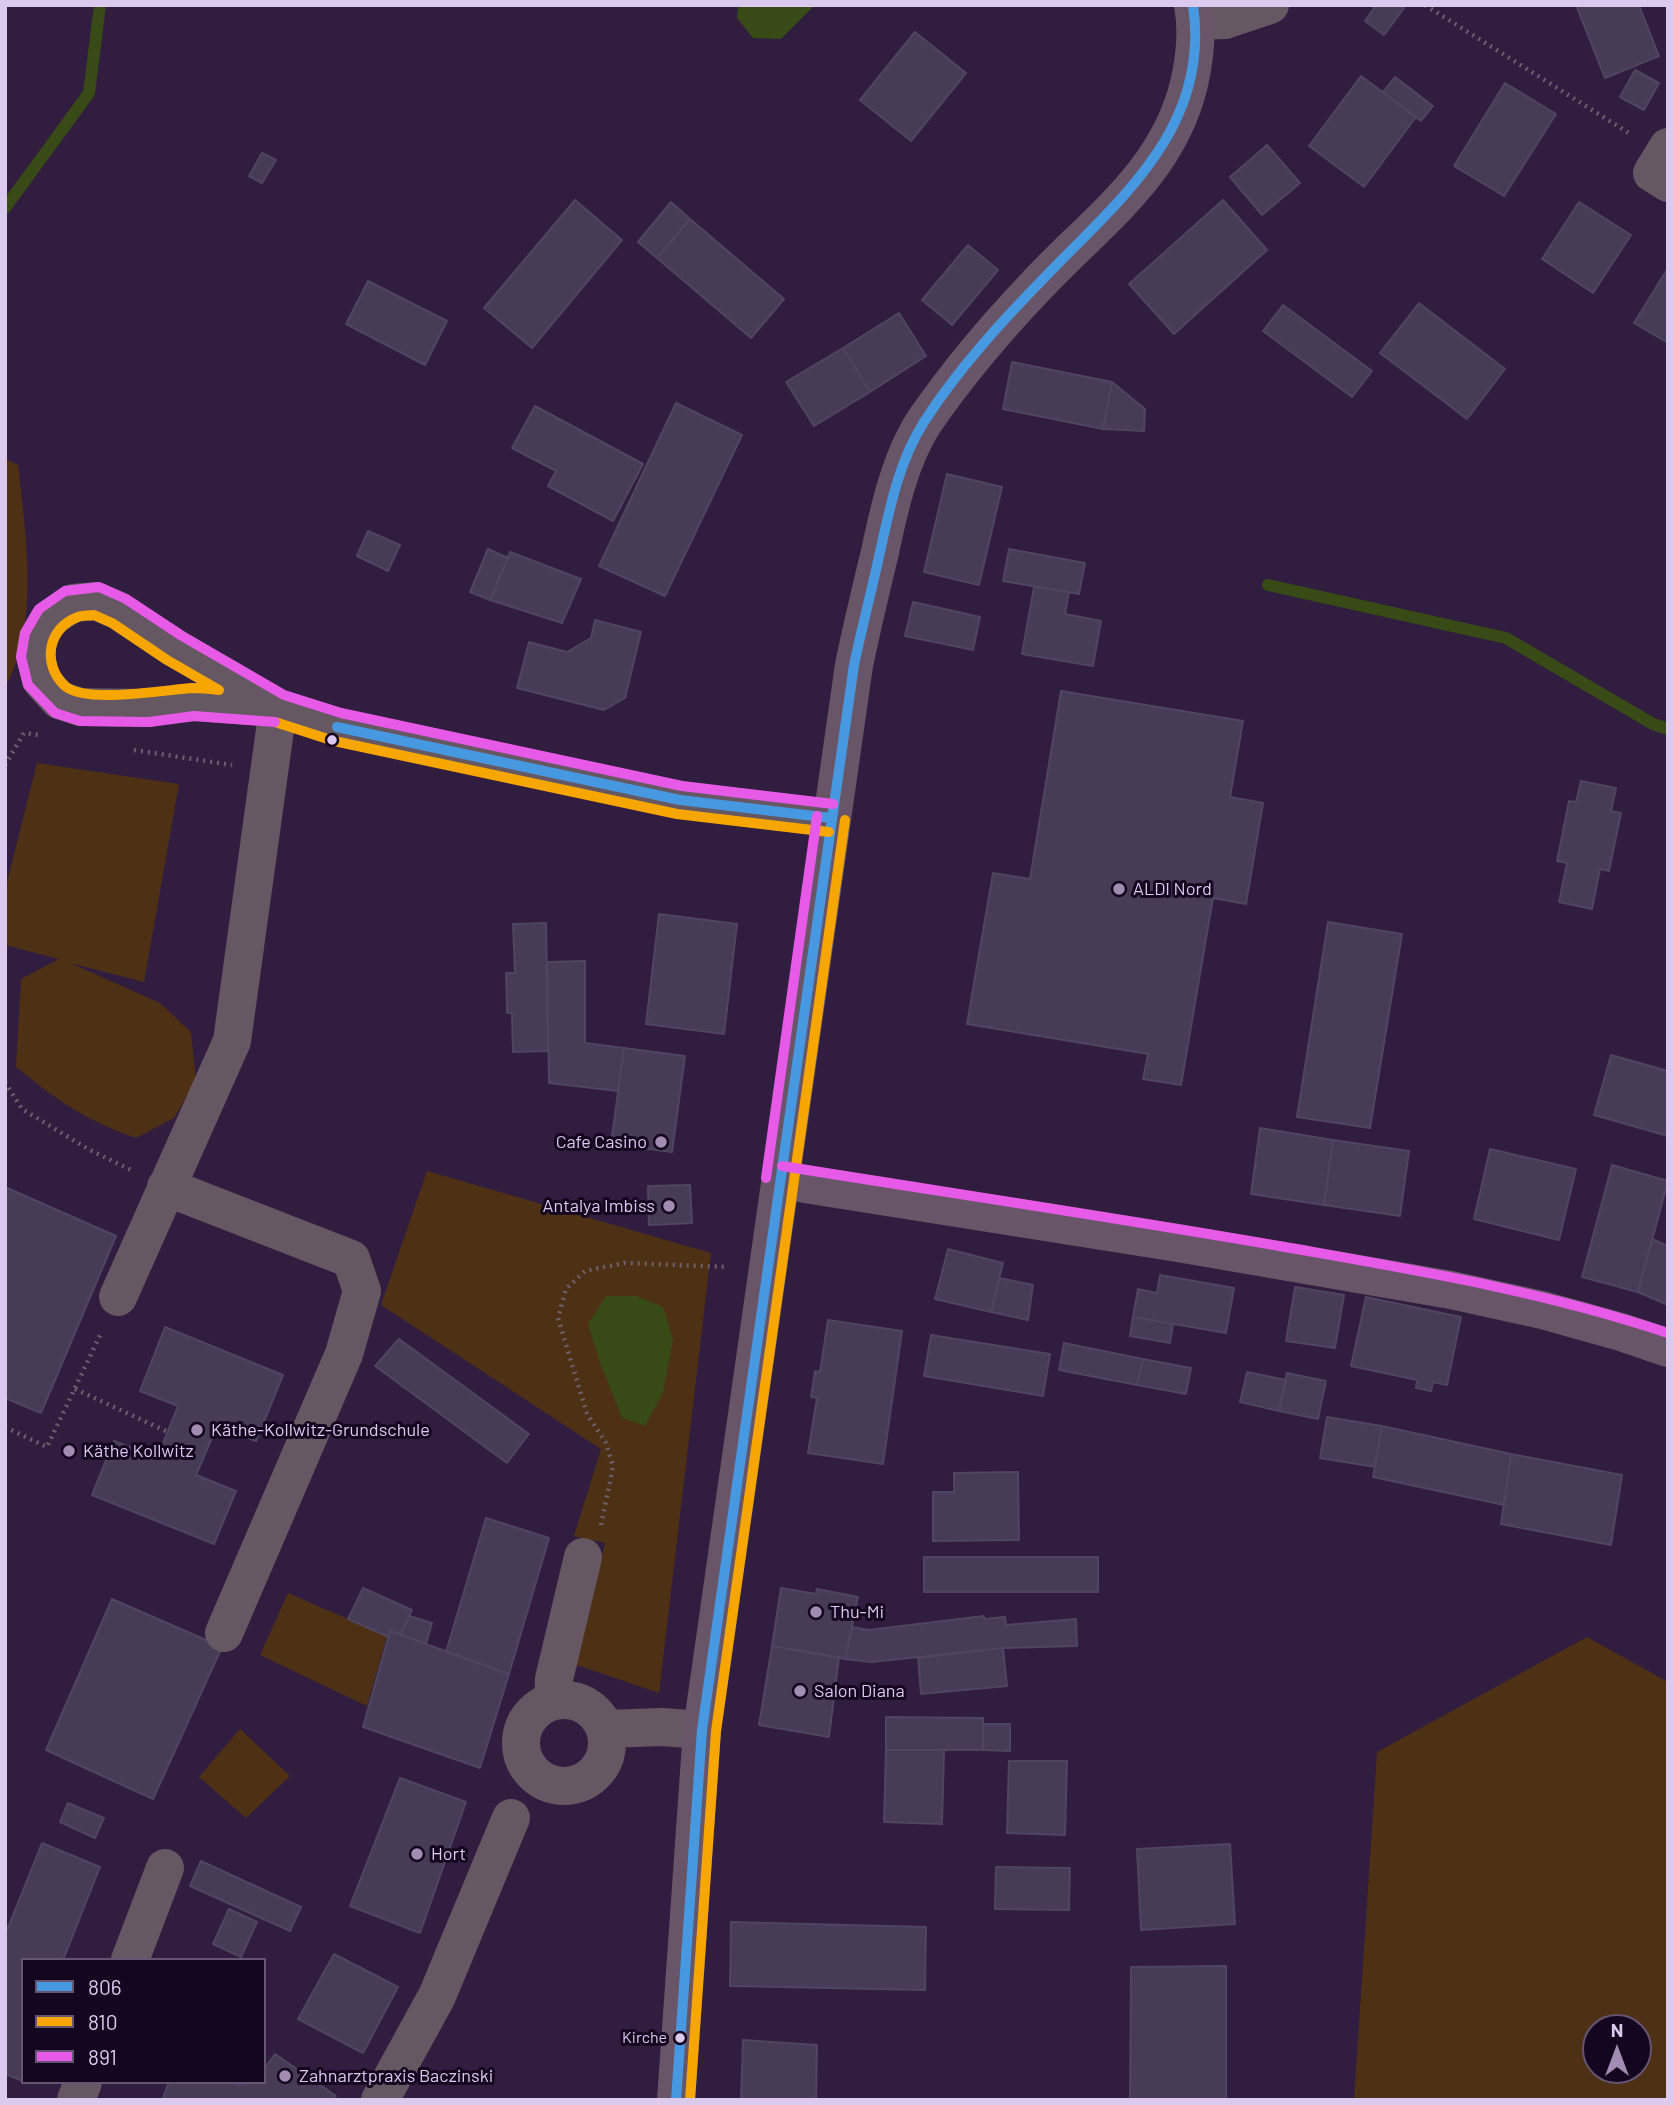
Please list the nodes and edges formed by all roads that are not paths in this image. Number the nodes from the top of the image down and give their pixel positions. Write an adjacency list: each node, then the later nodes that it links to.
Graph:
1 (1270, 5): 2 (street)
2 (1194, 13): 4 (main road)
3 (278, 708): 3 (street); 4 (street); 6 (street)
4 (831, 818): 5 (main road)
5 (780, 1180): 8 (main road); 13 (main road)
6 (166, 1187): 7 (street); 10 (street)
7 (118, 1297)
8 (1668, 1348)
9 (583, 1556): 11 (street)
10 (224, 1633)
11 (553, 1700): 12 (street); 12 (street)
12 (606, 1729): 13 (street)
13 (702, 1730): 18 (main road)
14 (512, 1818): 17 (street)
15 (165, 1868): 16 (street)
16 (131, 1958)
17 (380, 2100)
18 (676, 2100)

